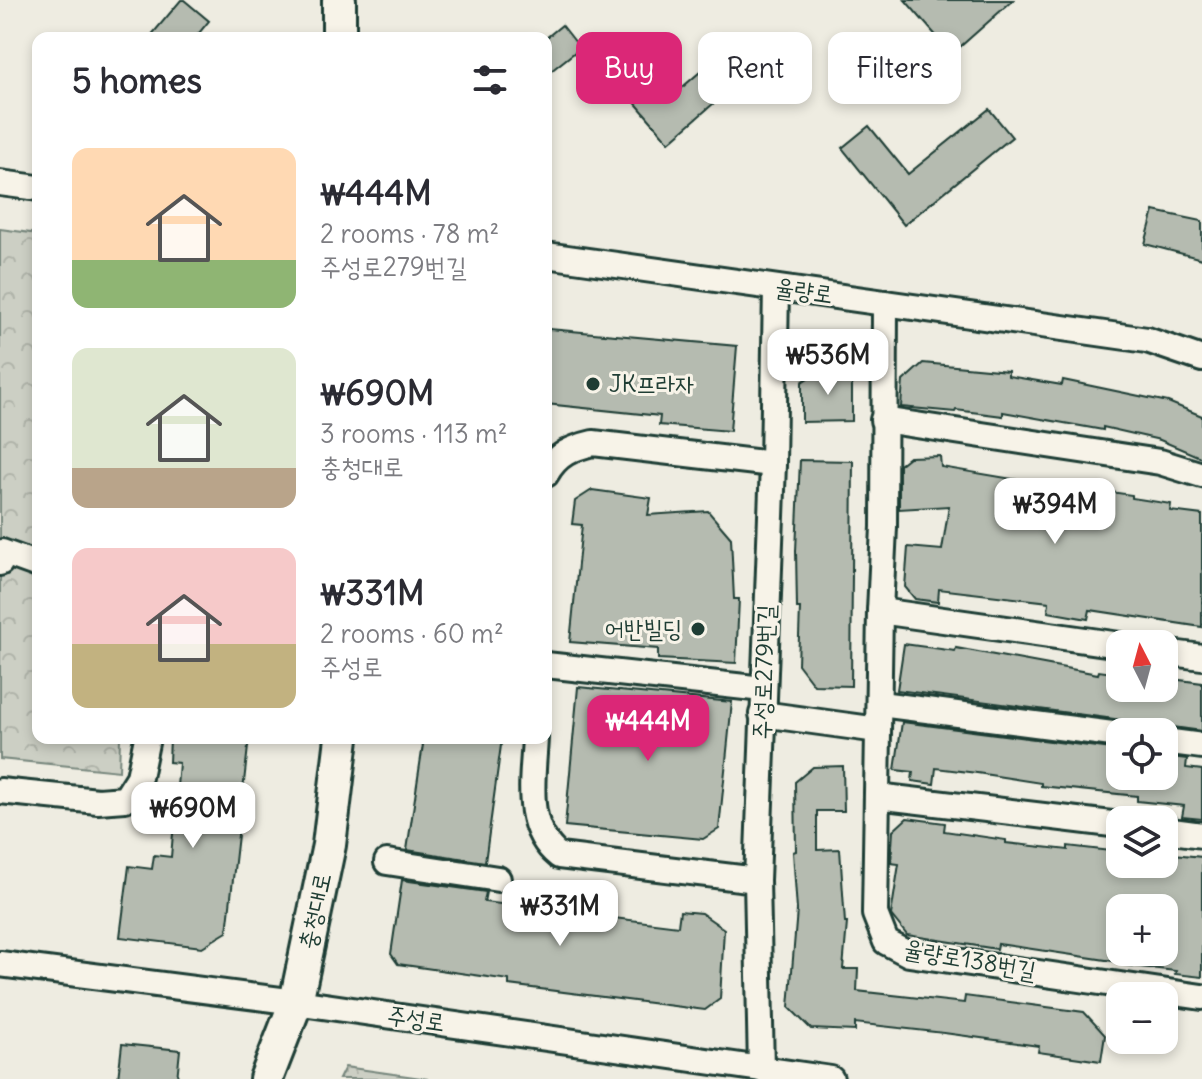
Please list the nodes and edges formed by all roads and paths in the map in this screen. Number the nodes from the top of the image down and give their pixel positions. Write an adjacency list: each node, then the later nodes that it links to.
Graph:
1 (339, 0): 2 (main road)
2 (339, 32)
3 (0, 183): 4 (street)
4 (32, 187)
5 (552, 256): 6 (street, 율량로)
6 (776, 288): 7 (street, 율량로); 11 (street, 주성로279번길)
7 (885, 303): 8 (street, 율량로); 9 (street, 율량로138번길)
8 (1202, 359)
9 (883, 420): 12 (street); 15 (street, 율량로138번길)
10 (552, 464): 11 (street)
11 (773, 464): 20 (street, 주성로279번길)
12 (1202, 475)
13 (0, 563): 14 (street)
14 (32, 563)
15 (880, 611): 16 (street); 21 (street, 율량로138번길)
16 (1106, 643)
17 (1178, 654): 18 (street)
18 (1202, 657)
19 (552, 666): 20 (street)
20 (762, 702): 22 (street); 36 (street, 주성로279번길)
21 (880, 704): 22 (street, 율량로138번길); 23 (street)
22 (878, 730): 30 (street, 율량로138번길)
23 (1106, 733)
24 (1178, 743): 28 (street)
25 (146, 744): 29 (street)
26 (341, 744): 39 (main road, 충청대로)
27 (535, 744): 36 (street)
28 (1202, 746)
29 (0, 791)
30 (877, 796): 31 (street); 38 (street, 율량로138번길)
31 (1106, 823)
32 (1178, 832): 33 (street)
33 (1202, 835)
34 (387, 862): 35 (street)
35 (498, 879)
36 (757, 880): 40 (street, 주성로279번길)
37 (0, 964): 39 (street, 주성로)
38 (1202, 997)
39 (296, 1002): 40 (street, 주성로); 41 (main road, 충청대로)
40 (761, 1069): 42 (street, 주성로)
41 (266, 1079)
42 (831, 1079)

